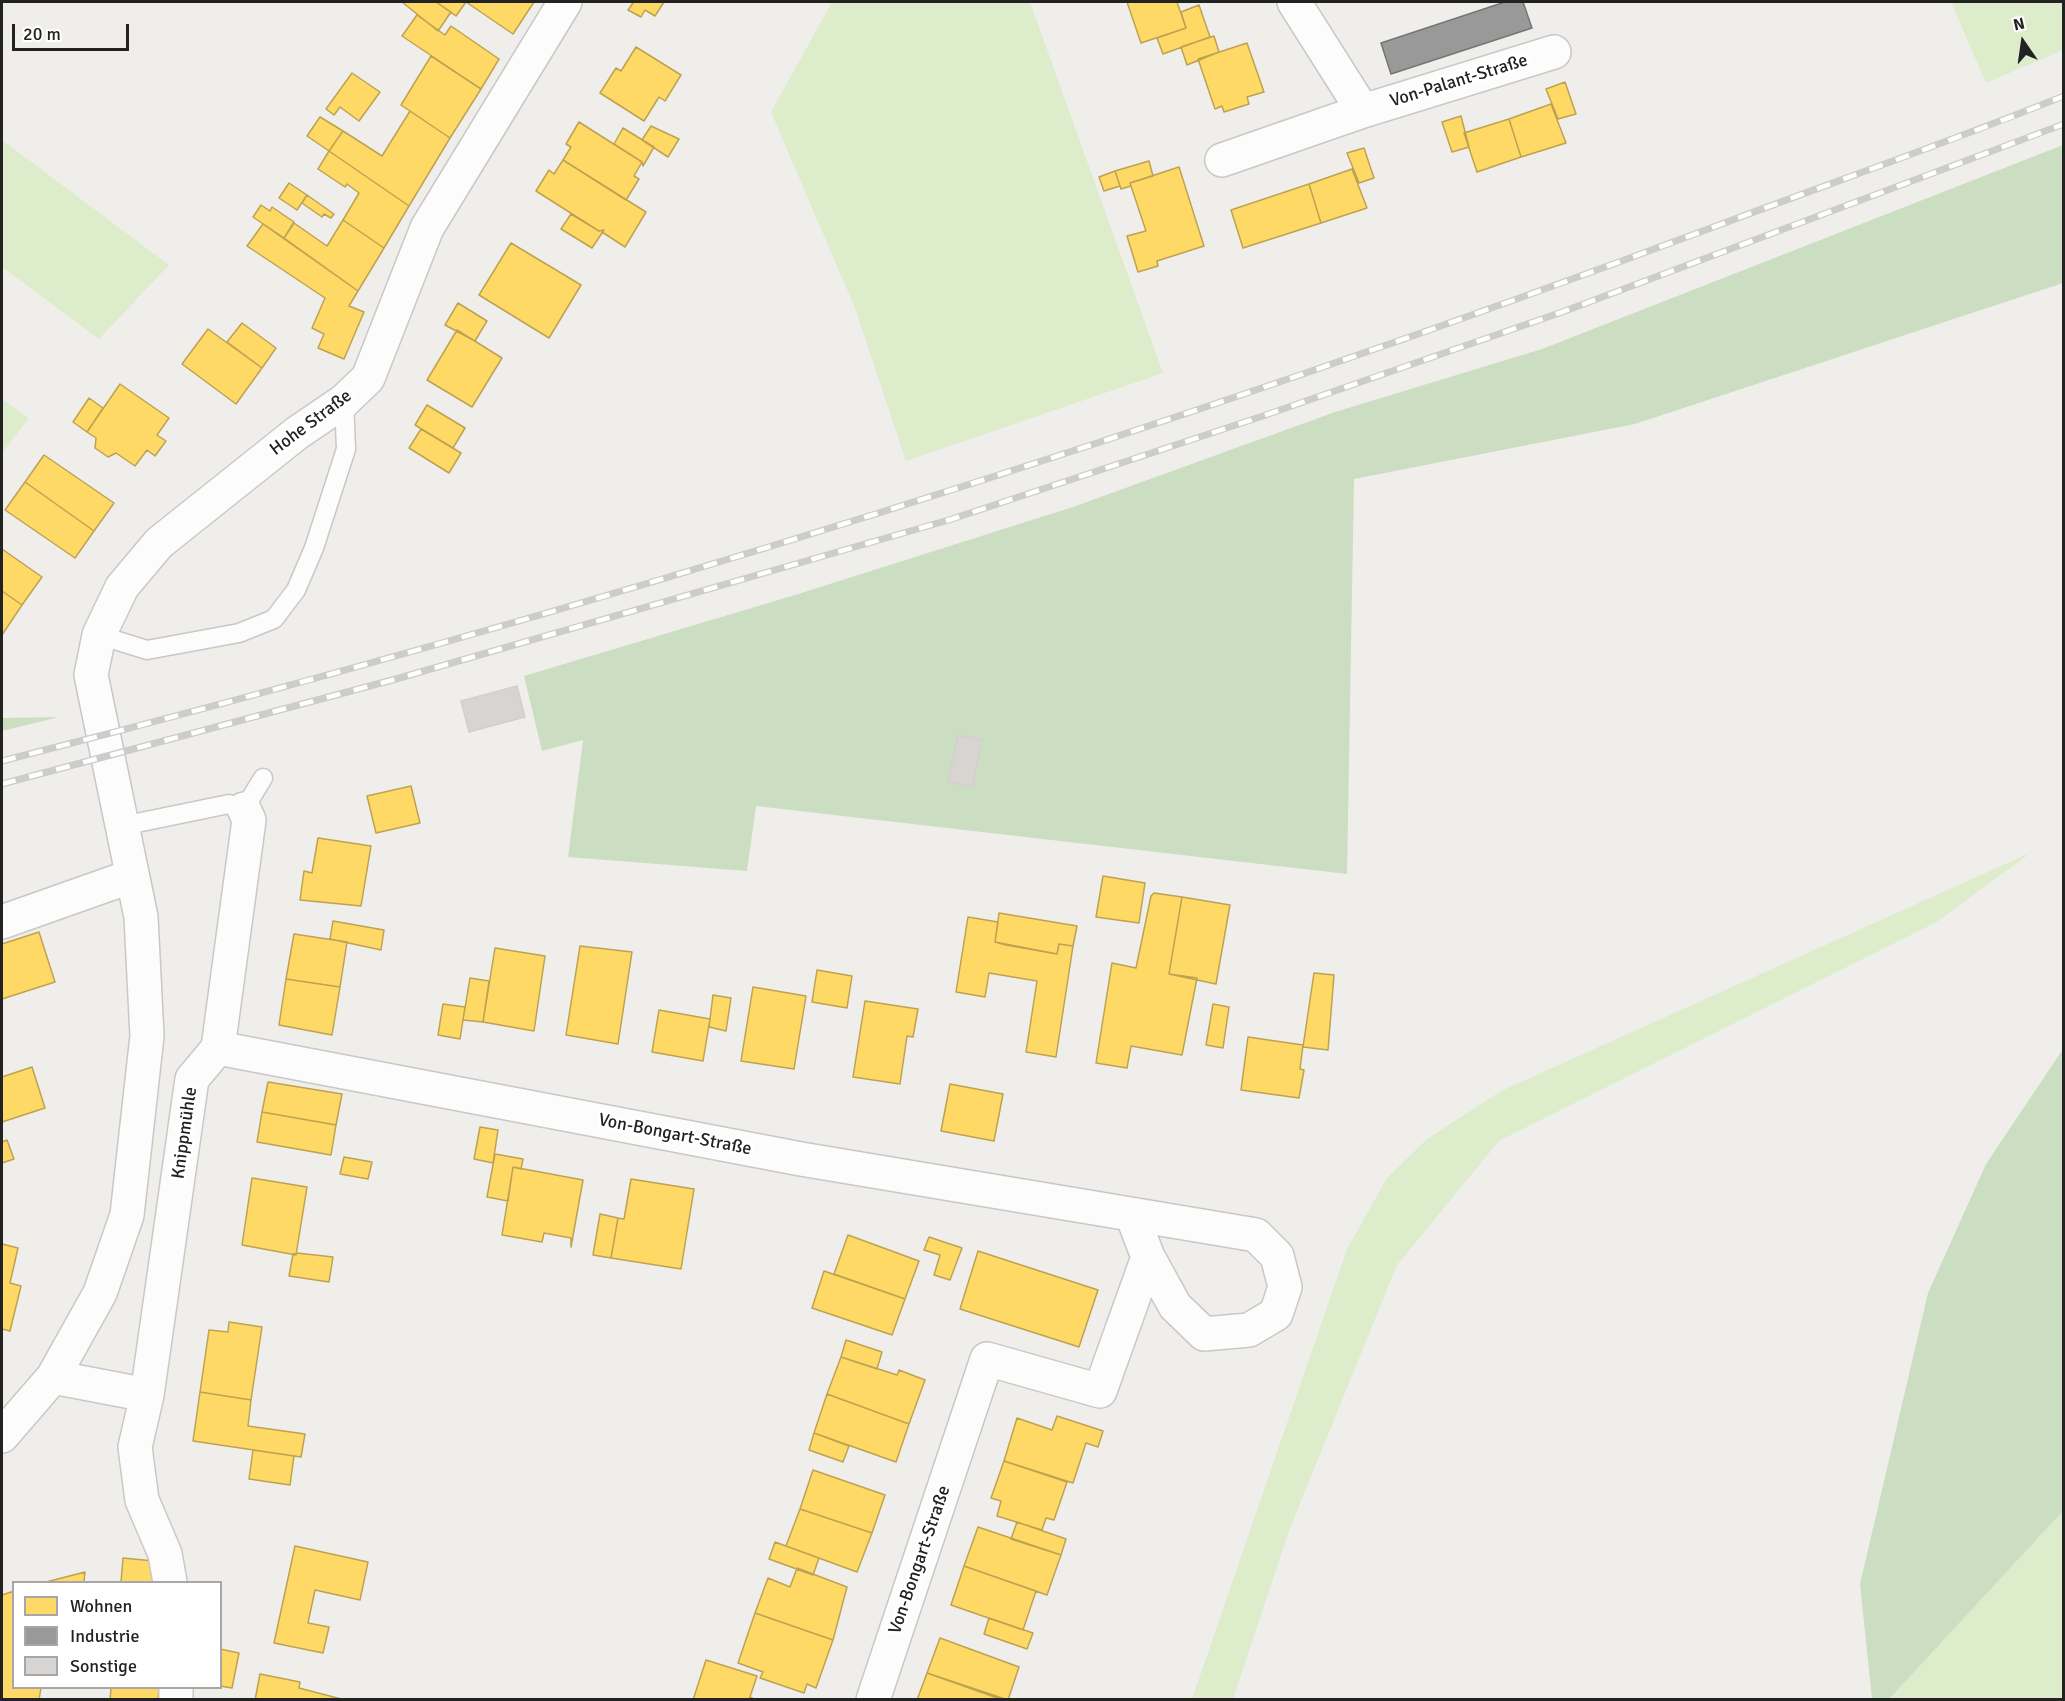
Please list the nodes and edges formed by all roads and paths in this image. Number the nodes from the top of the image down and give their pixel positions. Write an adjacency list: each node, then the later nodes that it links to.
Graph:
1 (565, 2): 6 (street, Hohe Straße)
2 (1294, 2): 4 (street)
3 (1554, 51): 4 (street, Von-Palant-Straße)
4 (1363, 111): 5 (street, Von-Palant-Straße)
5 (1222, 160)
6 (344, 401): 7 (street, Hohe Straße); 7 (lane)
7 (99, 635): 10 (street, Hohe Straße)
8 (263, 778): 9 (lane)
9 (244, 809): 10 (lane); 13 (street)
10 (122, 826): 11 (street)
11 (132, 876): 12 (street); 16 (street)
12 (2, 922)
13 (218, 1048): 14 (street, Von-Bongart-Straße); 17 (street, Knippmühle)
14 (1132, 1215): 15 (street, Von-Bongart-Straße); 15 (street, Von-Bongart-Straße)
15 (1148, 1257): 20 (street, Von-Bongart-Straße)
16 (53, 1377): 17 (street); 18 (street)
17 (147, 1395): 19 (street, Knippmühle)
18 (2, 1436)
19 (170, 1581)
20 (873, 1700)

